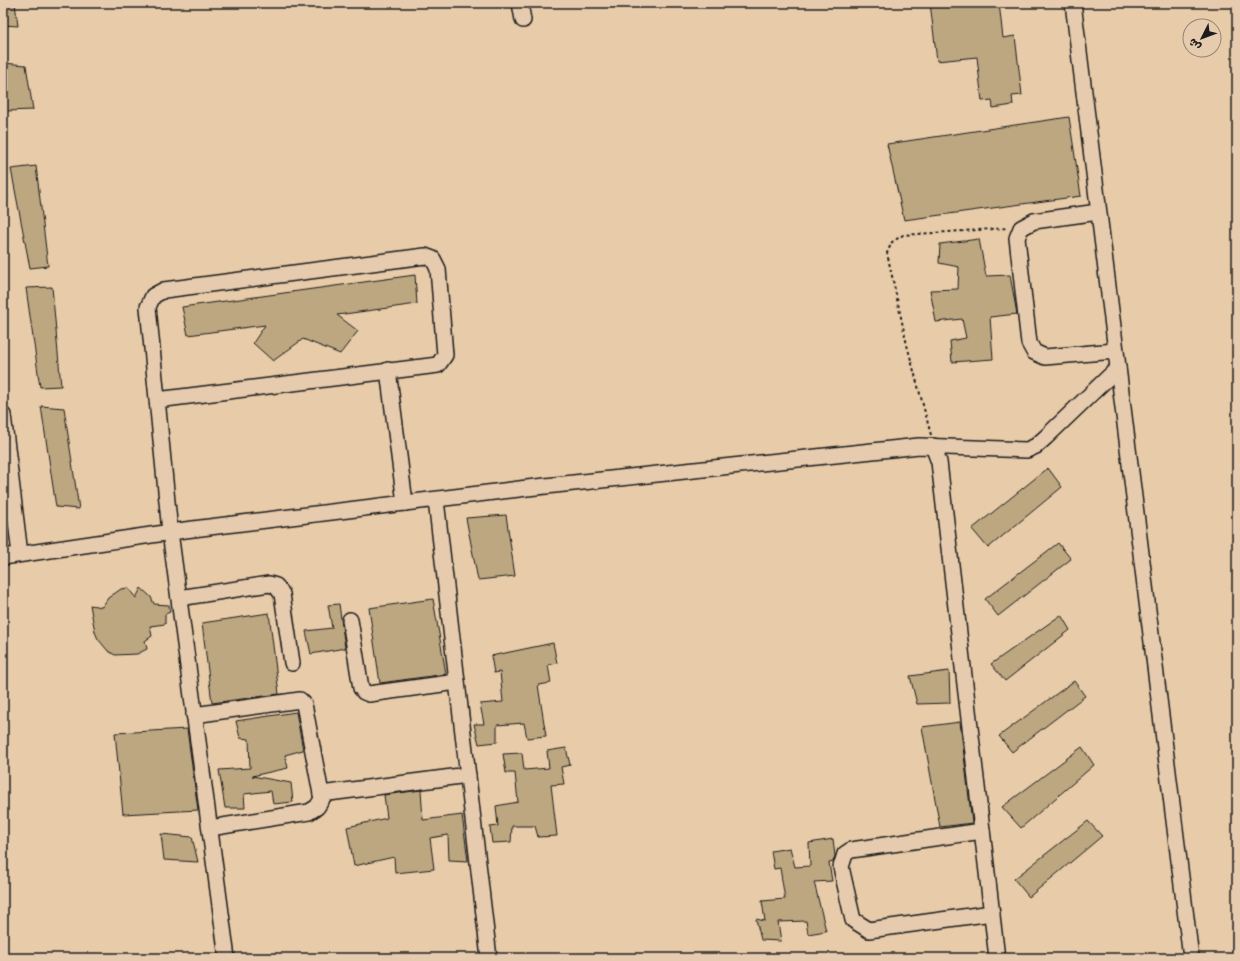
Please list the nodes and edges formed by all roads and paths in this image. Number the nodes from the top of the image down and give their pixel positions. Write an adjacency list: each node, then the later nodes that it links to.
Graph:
1 (520, 3): 3 (lane)
2 (1072, 3): 4 (lane)
3 (523, 20)
4 (1098, 212): 5 (lane); 6 (lane)
5 (1021, 228): 6 (lane); 11 (path)
6 (1115, 351): 7 (lane)
7 (1118, 368): 11 (lane); 30 (lane)
8 (388, 370): 9 (lane); 9 (lane); 13 (lane)
9 (157, 400): 14 (lane)
10 (3, 415): 15 (lane)
11 (934, 446): 12 (lane); 25 (lane)
12 (436, 500): 13 (lane); 20 (lane)
13 (405, 503): 14 (lane)
14 (170, 532): 15 (lane); 17 (lane)
15 (20, 554): 16 (lane)
16 (3, 556)
17 (179, 598): 19 (lane); 21 (lane)
18 (350, 620): 20 (lane)
19 (292, 663)
20 (457, 682): 22 (lane)
21 (194, 715): 23 (lane); 24 (lane)
22 (468, 775): 23 (lane); 28 (lane)
23 (321, 794): 24 (lane)
24 (210, 828): 27 (lane)
25 (982, 831): 26 (lane); 26 (lane)
26 (992, 913): 29 (lane)
27 (227, 958)
28 (489, 958)
29 (997, 958)
30 (1191, 958)

